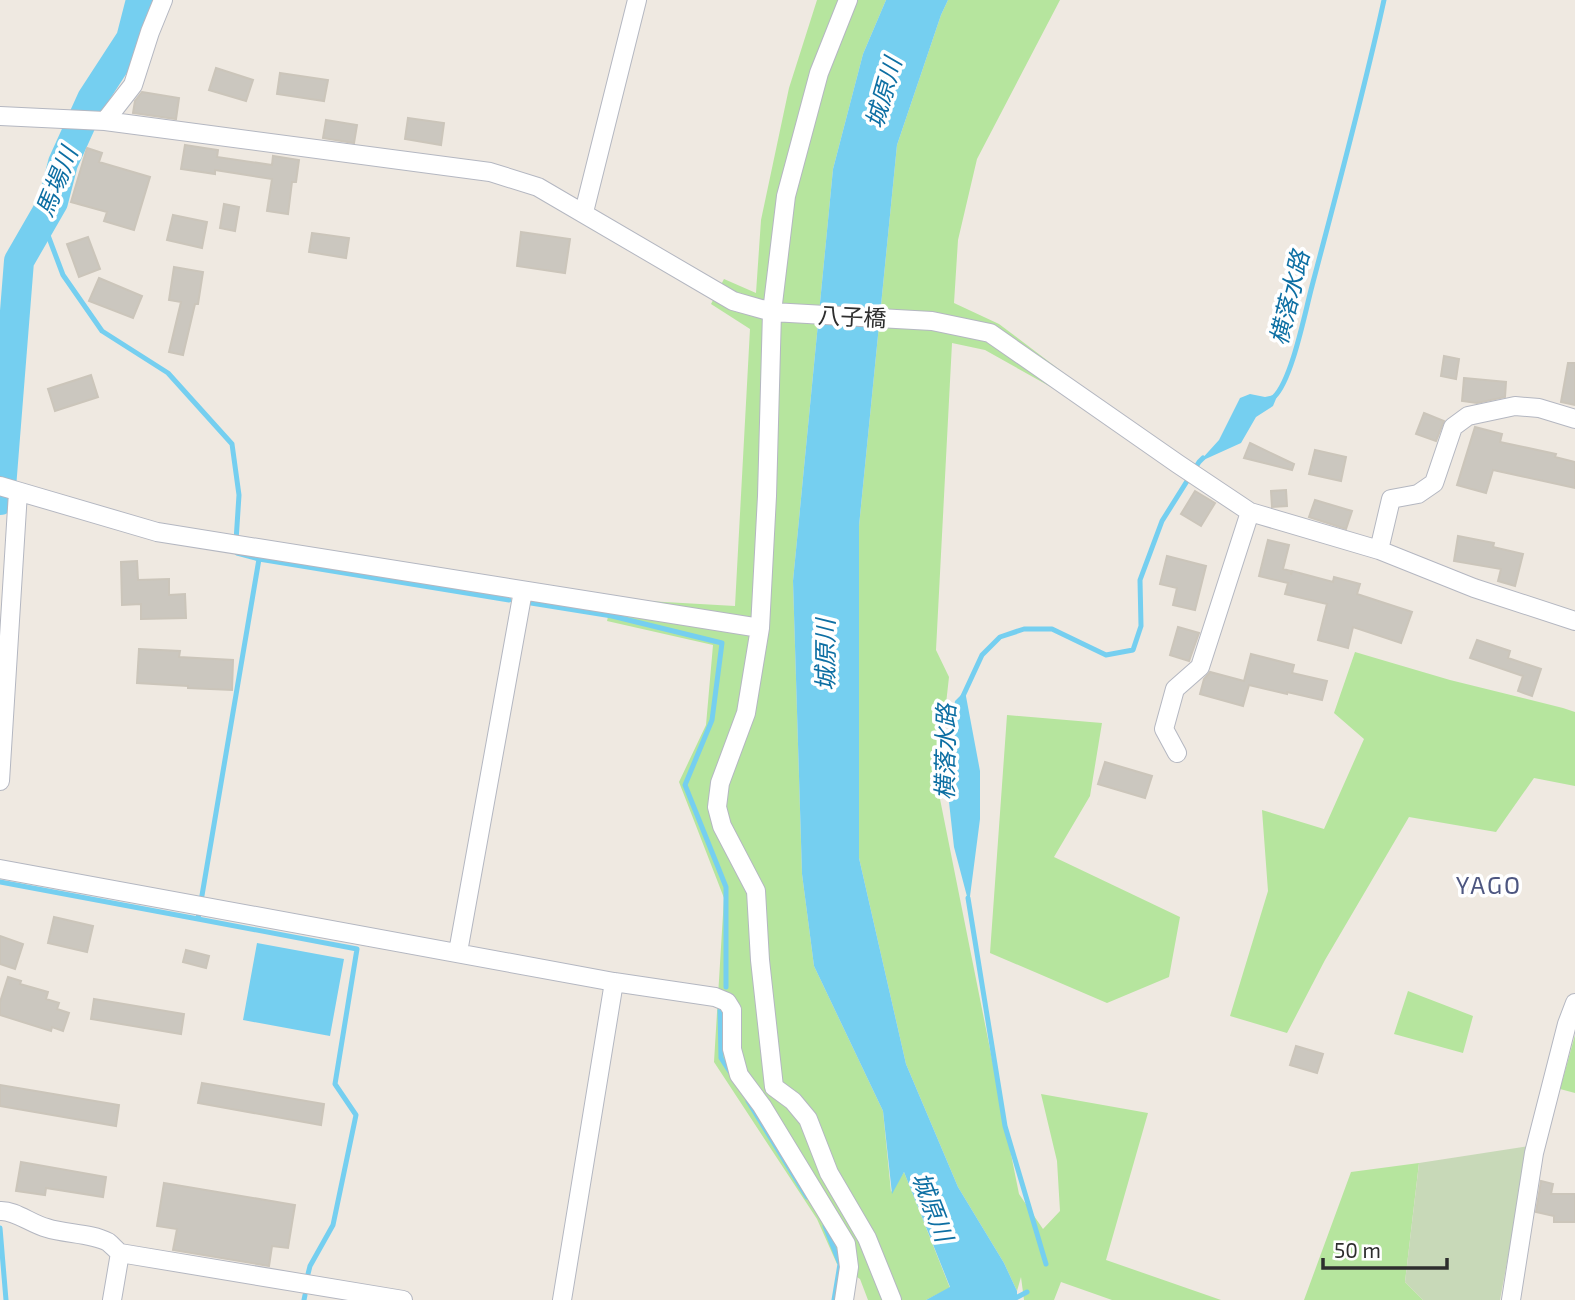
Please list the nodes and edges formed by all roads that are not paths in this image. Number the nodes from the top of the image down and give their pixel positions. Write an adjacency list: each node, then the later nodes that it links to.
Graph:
1 (163, 0): 5 (street)
2 (637, 0): 6 (street)
3 (848, 0): 7 (street)
4 (0, 116): 5 (street, 八子橋)
5 (105, 121): 6 (street, 八子橋)
6 (584, 212): 7 (street, 八子橋)
7 (772, 312): 11 (street, 八子橋); 15 (street)
8 (1575, 419): 12 (street)
9 (0, 486): 10 (street)
10 (18, 492): 13 (street); 17 (street)
11 (1250, 512): 12 (street, 八子橋); 16 (street)
12 (1379, 550): 14 (street, 八子橋)
13 (523, 591): 15 (street); 19 (street)
14 (1575, 621)
15 (760, 628): 22 (street)
16 (1177, 753)
17 (0, 781)
18 (0, 869): 19 (street)
19 (458, 952): 20 (street)
20 (614, 982): 23 (street); 28 (street)
21 (1575, 1003): 31 (street)
22 (774, 1087): 23 (street); 30 (street)
23 (762, 1106): 29 (street)
24 (2, 1210): 25 (street)
25 (120, 1253): 26 (street); 27 (street)
26 (111, 1300)
27 (403, 1300)
28 (562, 1300)
29 (844, 1300)
30 (892, 1300)
31 (1511, 1300)

